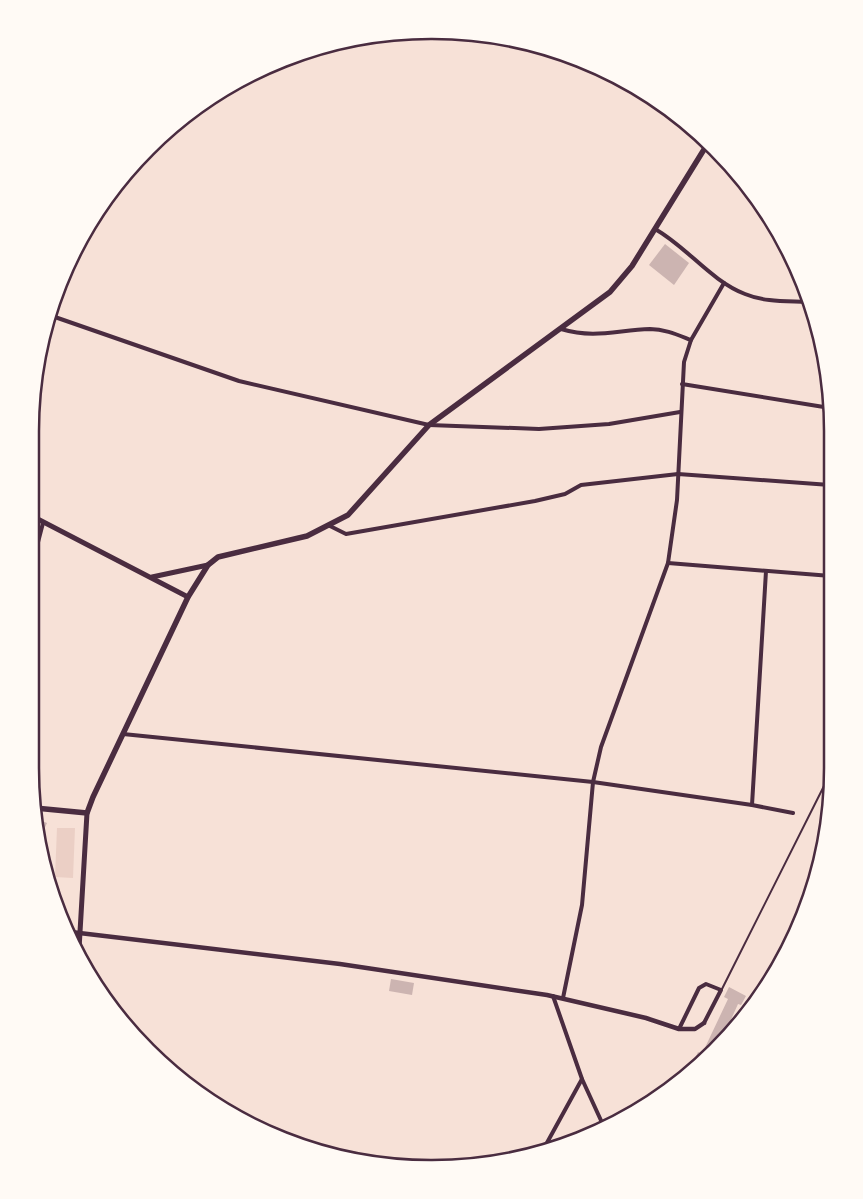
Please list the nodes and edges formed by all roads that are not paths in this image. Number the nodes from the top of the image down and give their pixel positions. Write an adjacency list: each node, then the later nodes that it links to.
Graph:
1 (704, 149): 2 (main road)
2 (655, 230): 3 (street); 6 (main road)
3 (724, 282): 4 (street); 7 (street)
4 (802, 302)
5 (56, 317): 11 (street)
6 (561, 329): 7 (street); 11 (main road)
7 (691, 340): 8 (street)
8 (682, 384): 9 (street); 10 (street)
9 (823, 407)
10 (680, 412): 11 (street); 12 (street)
11 (429, 425): 16 (main road)
12 (678, 474): 13 (street); 16 (street); 18 (street)
13 (824, 485)
14 (39, 520): 15 (main road)
15 (44, 523): 17 (street); 22 (main road)
16 (330, 526): 19 (main road)
17 (39, 541)
18 (668, 563): 20 (street); 25 (street)
19 (208, 565): 22 (main road); 23 (main road)
20 (766, 571): 21 (street); 27 (street)
21 (824, 575)
22 (152, 577): 23 (main road)
23 (188, 597): 24 (main road)
24 (122, 734): 25 (street); 29 (main road)
25 (592, 782): 27 (street); 35 (street)
26 (823, 788): 33 (lane)
27 (752, 805): 30 (street)
28 (41, 809): 29 (main road)
29 (87, 813): 31 (main road)
30 (793, 813)
31 (78, 933): 32 (main road); 34 (street)
32 (78, 940)
33 (722, 990): 36 (street); 37 (street)
34 (554, 996): 35 (street); 38 (street)
35 (563, 998): 37 (street)
36 (704, 1024): 37 (street)
37 (679, 1029)
38 (582, 1079): 39 (street); 40 (street)
39 (602, 1121)
40 (547, 1142)

